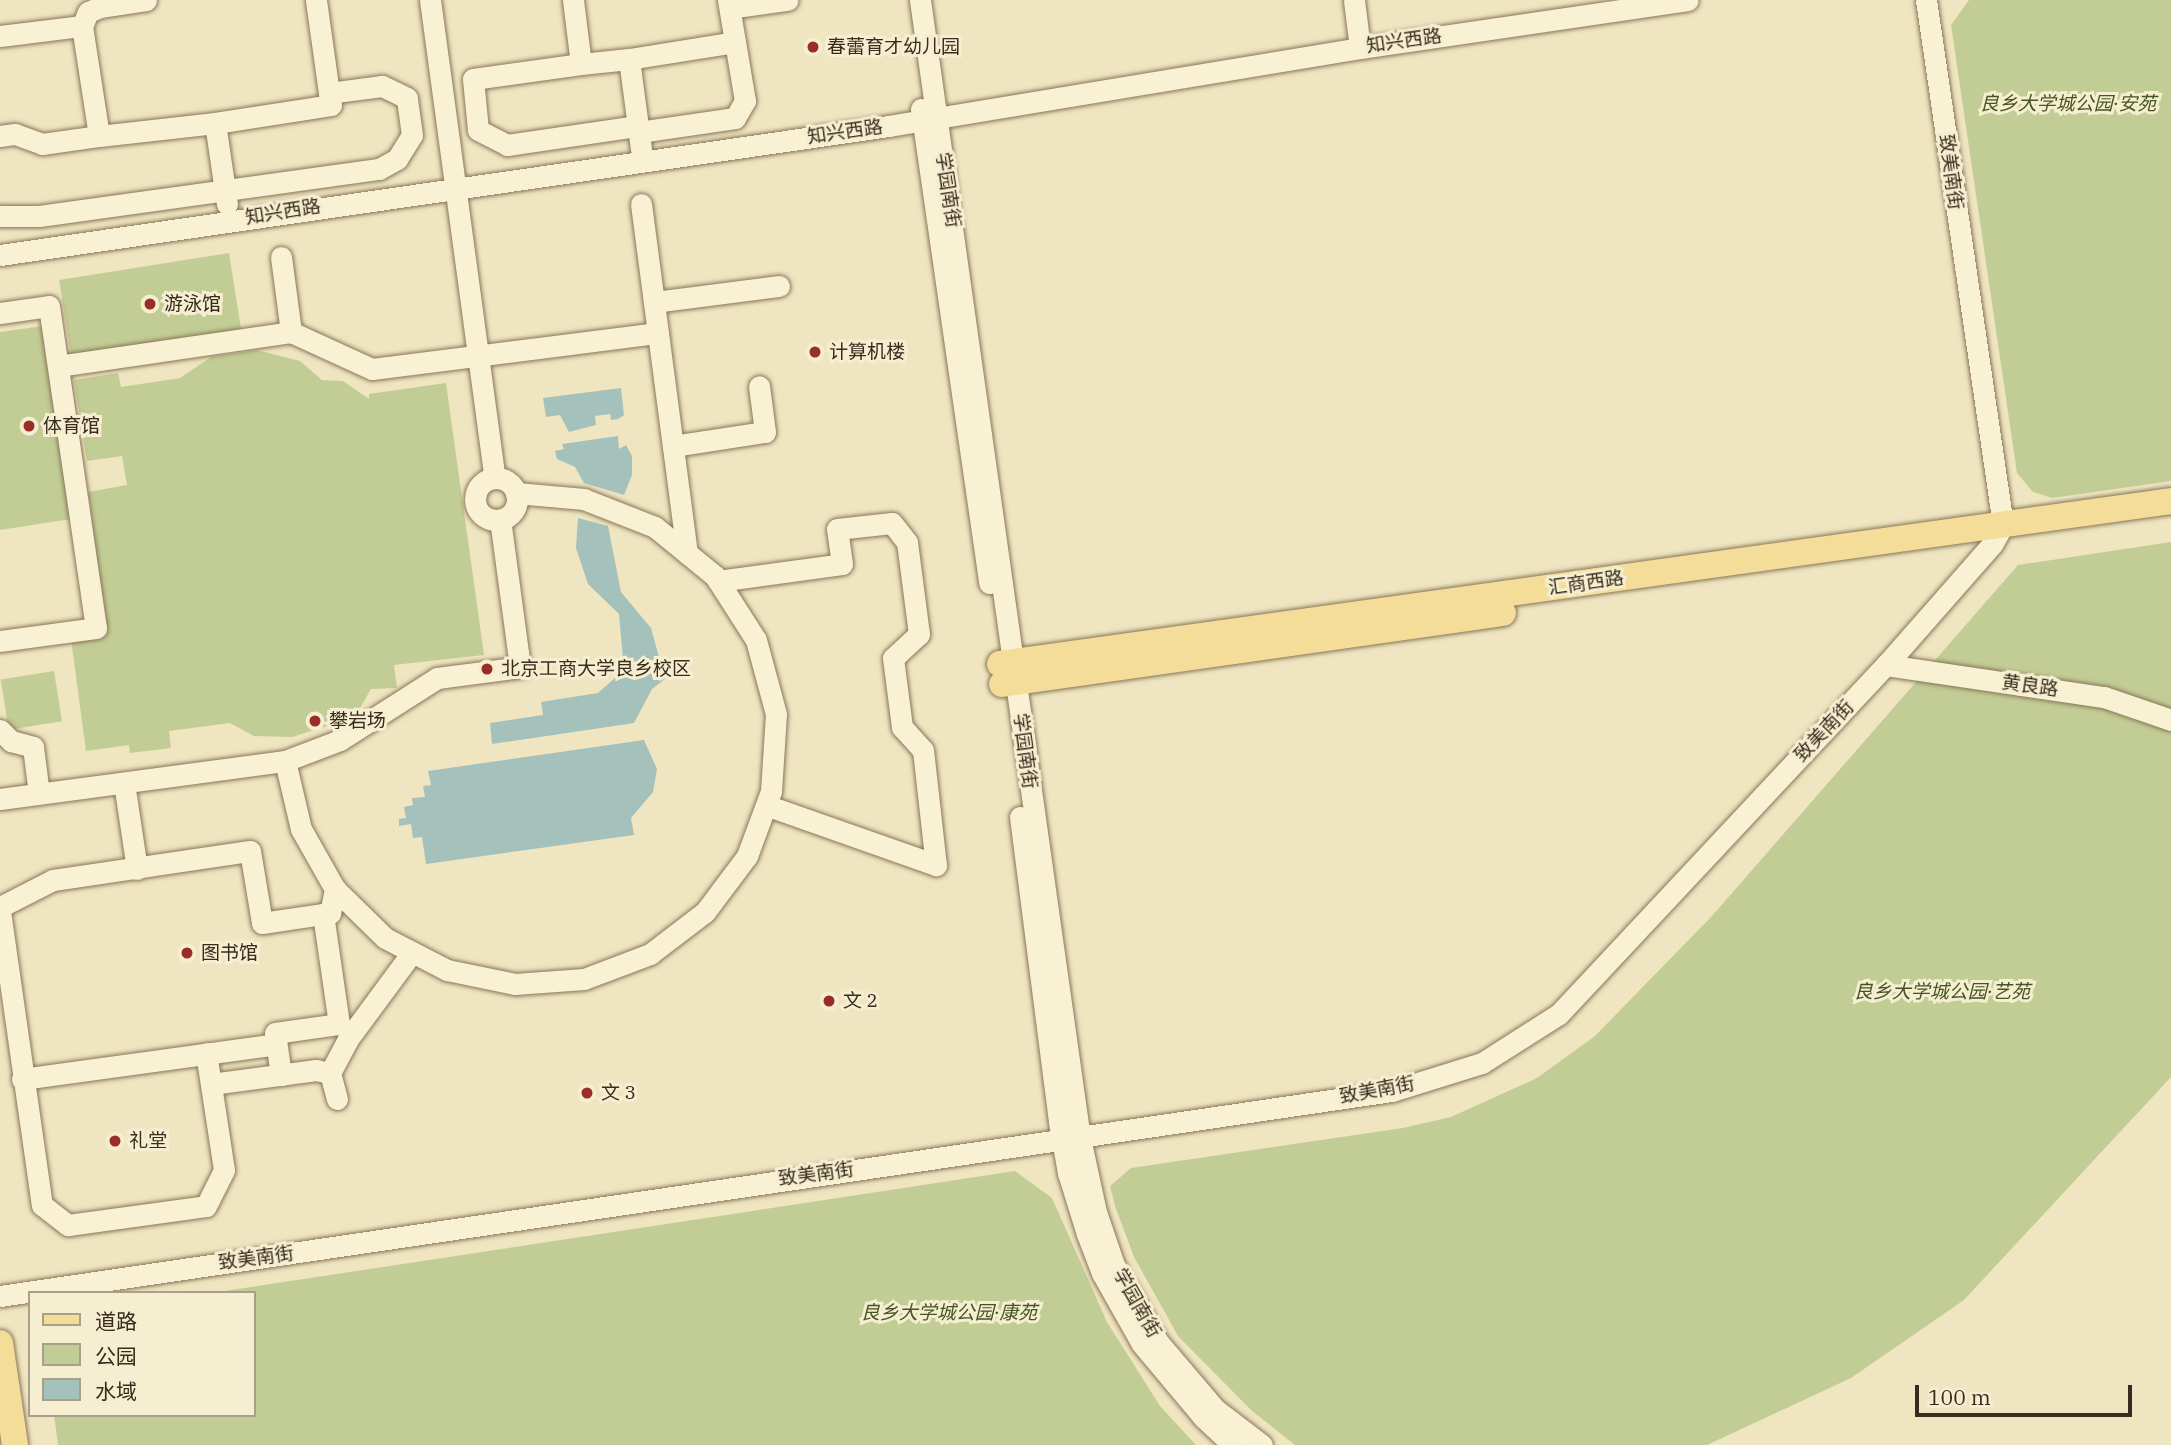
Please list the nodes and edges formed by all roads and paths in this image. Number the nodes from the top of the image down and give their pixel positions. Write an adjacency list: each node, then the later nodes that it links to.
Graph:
1 (146, 0): 12 (street)
2 (316, 0): 18 (street)
3 (430, 0): 24 (street)
4 (573, 0): 17 (street)
5 (787, 0): 11 (street)
6 (905, 0): 19 (street, 学园南街)
7 (920, 0): 19 (street, 学园南街)
8 (1354, 0): 15 (street)
9 (1688, 0): 15 (street, 知兴西路)
10 (1926, 0): 44 (street, 致美南街)
11 (729, 4): 14 (street)
12 (82, 26): 13 (street); 22 (street)
13 (0, 36)
14 (735, 42): 16 (street); 23 (street)
15 (1360, 48): 19 (street, 知兴西路)
16 (629, 59): 17 (street); 23 (street)
17 (581, 64): 23 (street)
18 (329, 93): 20 (street); 25 (street)
19 (930, 120): 24 (street, 知兴西路); 49 (street, 学园南街)
20 (215, 122): 22 (street); 25 (street)
21 (0, 136): 22 (street)
22 (99, 136)
23 (640, 136)
24 (457, 186): 28 (street, 知兴西路); 35 (street)
25 (227, 198): 27 (street)
26 (641, 204): 31 (street)
27 (0, 216)
28 (0, 255)
29 (281, 257): 33 (street)
30 (779, 286): 31 (street)
31 (654, 302): 34 (street)
32 (0, 313): 36 (street)
33 (291, 332): 35 (street); 36 (street)
34 (658, 333): 35 (street); 38 (street)
35 (478, 356): 39 (street)
36 (58, 366): 47 (street)
37 (759, 386): 38 (street)
38 (673, 446): 45 (street)
39 (495, 478): 40 (street); 43 (street)
40 (516, 493): 43 (street); 45 (street)
41 (2171, 501): 44 (main road, 汇商西路)
42 (2171, 519): 44 (main road, 汇商西路)
43 (500, 520): 52 (street)
44 (1998, 534): 48 (street, 致美南街); 49 (main road, 汇商西路)
45 (687, 553): 46 (street)
46 (718, 581): 56 (street); 56 (street)
47 (0, 640)
48 (1886, 665): 50 (street, 黄良路); 69 (street, 致美南街)
49 (1008, 673): 69 (street, 学园南街)
50 (2171, 720)
51 (0, 730): 54 (street)
52 (285, 761): 53 (street); 58 (street)
53 (124, 783): 54 (street); 57 (street)
54 (40, 794): 55 (street)
55 (0, 799)
56 (768, 806): 61 (street)
57 (137, 869): 59 (street); 60 (street)
58 (335, 889): 60 (street); 61 (street)
59 (0, 909): 66 (street)
60 (323, 914): 62 (street)
61 (411, 954): 64 (street)
62 (276, 1044): 63 (street); 65 (street)
63 (206, 1053): 66 (street); 67 (street)
64 (330, 1073): 65 (street); 68 (street)
65 (281, 1075): 67 (street)
66 (22, 1079): 67 (street)
67 (211, 1084)
68 (337, 1099)
69 (1071, 1139): 70 (street, 致美南街); 75 (street, 学园南街); 76 (street, 学园南街)
70 (34, 1291)
71 (28, 1292): 72 (street, 致美南街)
72 (0, 1296)
73 (0, 1343): 74 (main road)
74 (15, 1445)
75 (1233, 1445)
76 (1262, 1445)

